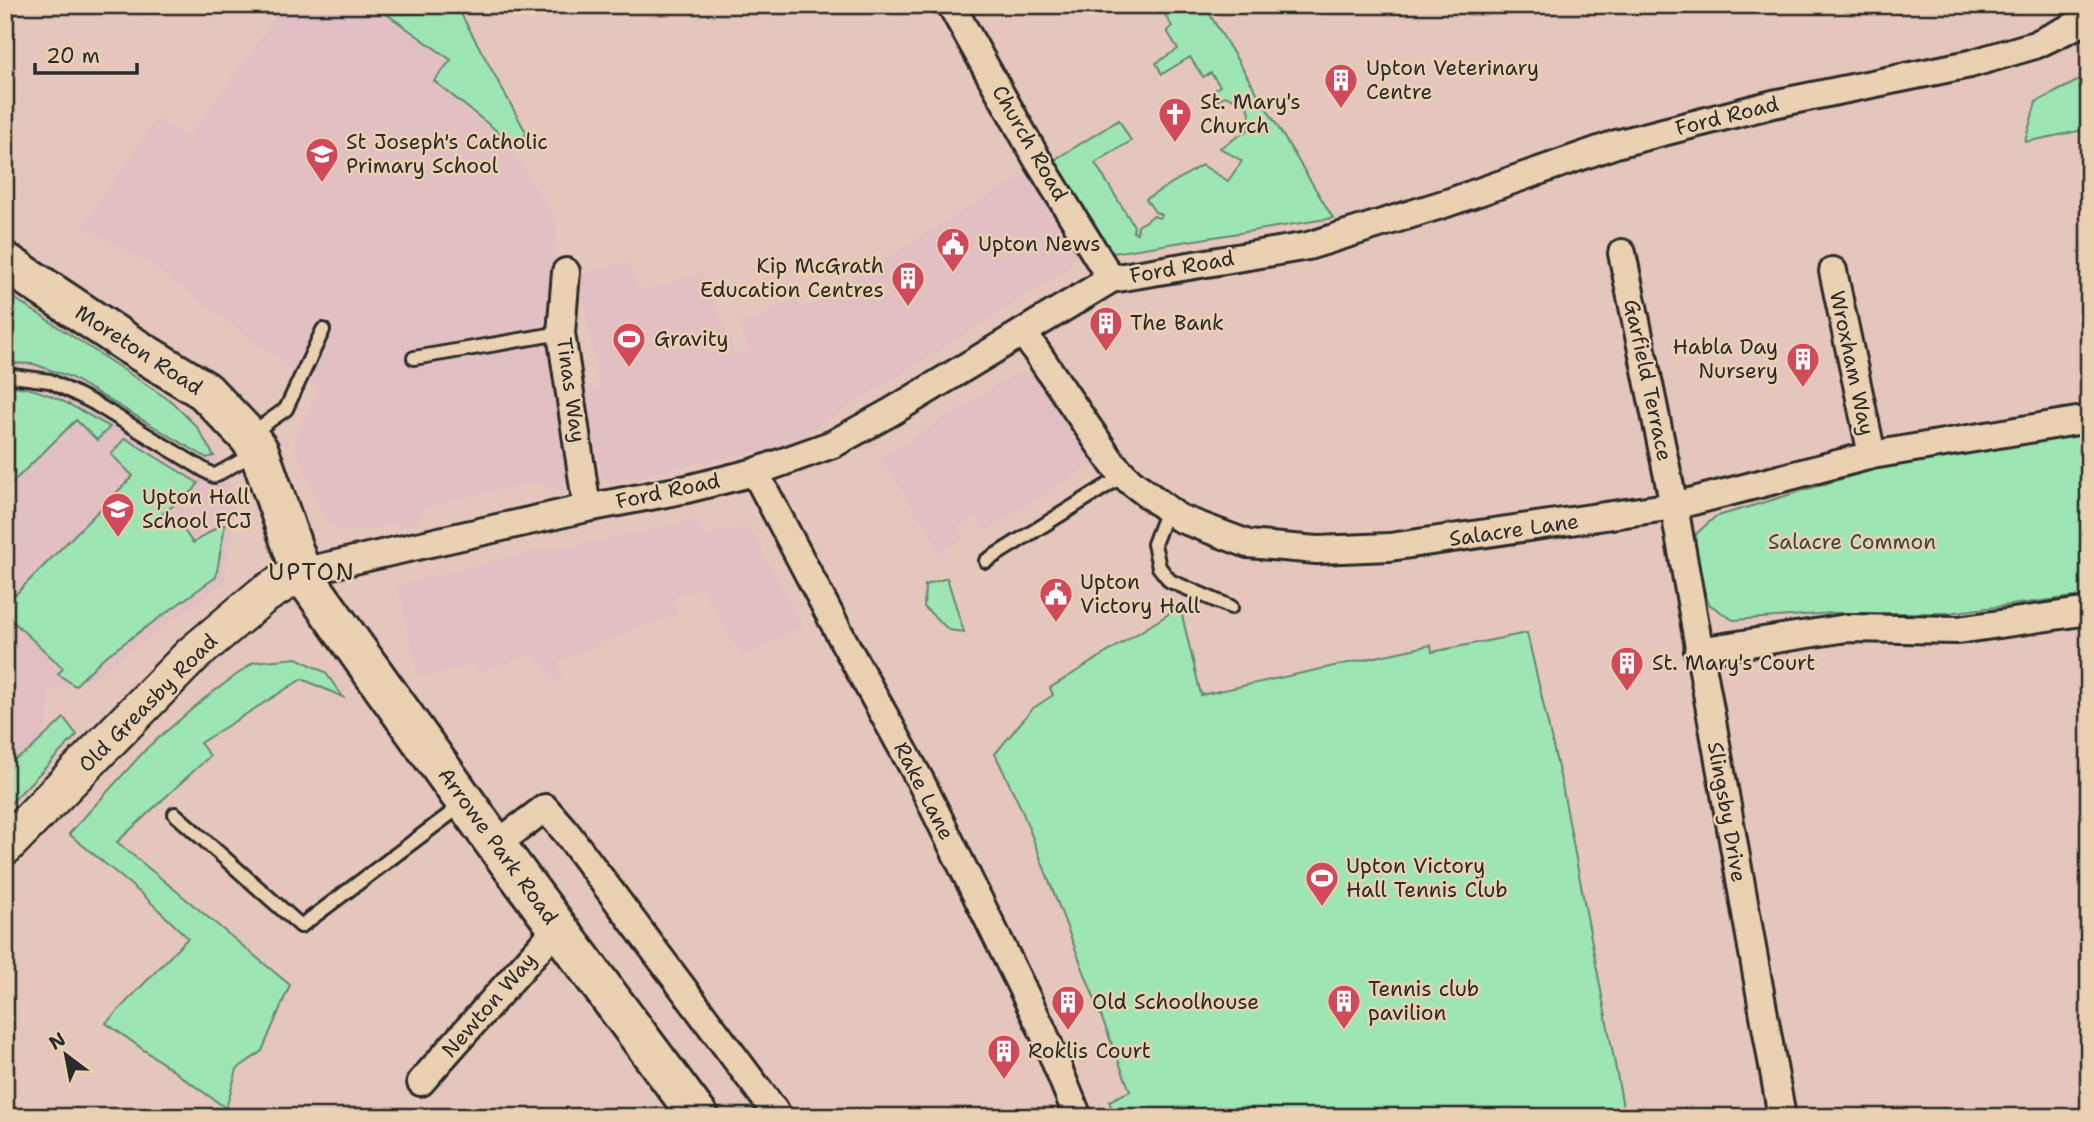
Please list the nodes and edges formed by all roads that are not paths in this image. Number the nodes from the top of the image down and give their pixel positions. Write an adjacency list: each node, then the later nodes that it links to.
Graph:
1 (951, 5): 7 (street, Church Road)
2 (2089, 19): 7 (street, Ford Road)
3 (1622, 253): 18 (street, Garfield Terrace)
4 (5, 262): 14 (main road, Moreton Road)
5 (1833, 271): 15 (street, Wroxham Way)
6 (566, 272): 10 (street, Tinas Way)
7 (1111, 279): 9 (street, Ford Road)
8 (323, 330): 14 (lane)
9 (1023, 332): 16 (street, Ford Road); 17 (street, Salacre Lane)
10 (561, 333): 11 (lane); 19 (street, Tinas Way)
11 (414, 359)
12 (5, 375): 14 (lane)
13 (2089, 419): 15 (street, Salacre Lane)
14 (253, 444): 22 (main road, Moreton Road)
15 (1872, 455): 18 (street, Salacre Lane)
16 (755, 471): 19 (street, Ford Road); 34 (street, Rake Lane)
17 (1124, 475): 20 (street, Salacre Lane); 21 (lane)
18 (1674, 506): 20 (street, Salacre Lane); 25 (street, Slingsby Drive)
19 (587, 508): 22 (street, Ford Road)
20 (1167, 510): 23 (lane)
21 (986, 561)
22 (302, 572): 26 (main road, Arrowe Park Road); 29 (main road, Old Greasby Road)
23 (1231, 607)
24 (2089, 611): 25 (street)
25 (1698, 651): 35 (street, Slingsby Drive)
26 (465, 803): 27 (lane); 28 (main road, Arrowe Park Road)
27 (175, 814)
28 (496, 845): 30 (main road, Arrowe Park Road); 33 (street)
29 (5, 846)
30 (557, 928): 31 (street, Newton Way); 32 (main road, Arrowe Park Road)
31 (421, 1082)
32 (699, 1117)
33 (779, 1117)
34 (1078, 1117)
35 (1782, 1117)

